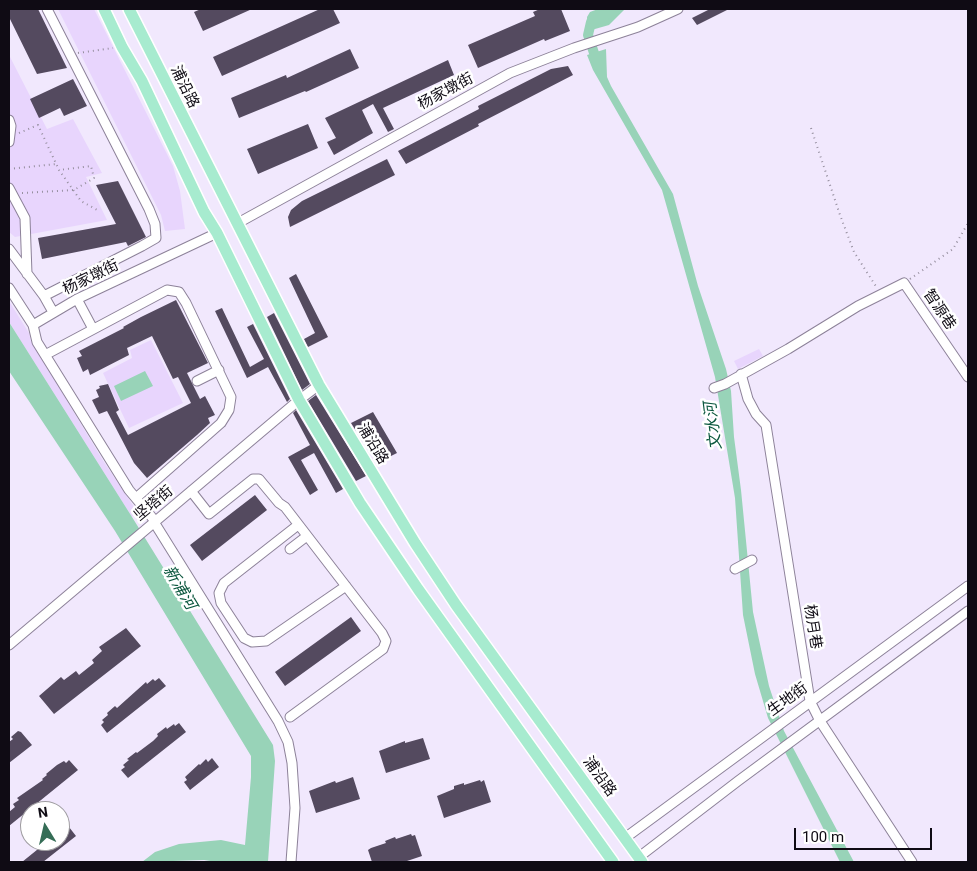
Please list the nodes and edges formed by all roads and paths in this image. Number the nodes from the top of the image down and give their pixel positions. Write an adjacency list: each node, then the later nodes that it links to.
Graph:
1 (47, 9): 6 (street)
2 (104, 9): 5 (main road)
3 (129, 9): 16 (main road, 浦沿路)
4 (678, 9): 16 (street, 杨家墩街)
5 (122, 46): 6 (path); 18 (main road)
6 (70, 54): 24 (street)
7 (9, 120): 9 (street)
8 (811, 128): 23 (path)
9 (9, 139): 10 (path)
10 (56, 164): 11 (path); 12 (path)
11 (9, 169)
12 (59, 170): 13 (path); 13 (path)
13 (74, 190): 14 (path); 15 (path)
14 (10, 191): 20 (street)
15 (98, 211)
16 (238, 222): 34 (main road, 浦沿路)
17 (968, 223): 21 (path)
18 (217, 234): 25 (street, 杨家墩街); 36 (main road)
19 (9, 249): 20 (street)
20 (27, 274): 24 (street)
21 (904, 283): 23 (street); 32 (street, 智源巷)
22 (9, 288): 27 (street)
23 (881, 294): 31 (street)
24 (44, 296): 26 (street)
25 (77, 299): 26 (street, 杨家墩街); 28 (street)
26 (53, 312): 27 (street, 杨家墩街)
27 (33, 325): 29 (street)
28 (93, 329): 29 (street); 30 (street)
29 (45, 355): 38 (street)
30 (218, 370): 33 (street); 38 (street)
31 (741, 374): 35 (street); 49 (street, 杨月巷)
32 (968, 377)
33 (197, 381)
34 (319, 385): 36 (street, 坚塔街); 52 (main road, 浦沿路)
35 (714, 388)
36 (299, 400): 37 (street, 坚塔街); 55 (main road)
37 (191, 491): 39 (street, 坚塔街); 40 (street)
38 (136, 498): 39 (street)
39 (154, 522): 48 (street, 坚塔街); 54 (street)
40 (298, 525): 41 (street); 45 (street)
41 (307, 536): 42 (street); 45 (street)
42 (290, 549)
43 (752, 560): 44 (street)
44 (735, 569)
45 (346, 586): 50 (street)
46 (968, 586): 49 (street, 生地街)
47 (968, 611): 51 (street)
48 (9, 645)
49 (810, 701): 51 (street, 杨月巷); 52 (street, 生地街)
50 (290, 717)
51 (820, 721): 53 (street); 56 (street, 杨月巷)
52 (625, 838): 53 (main road, 浦沿路)
53 (640, 860)
54 (290, 862)
55 (613, 862)
56 (912, 862)

